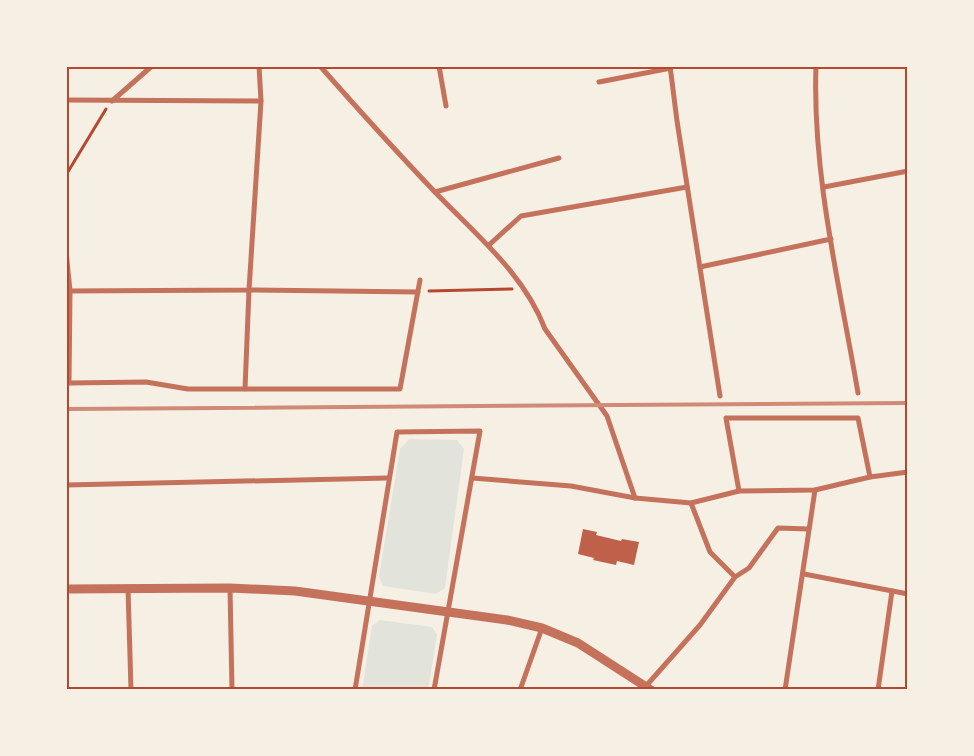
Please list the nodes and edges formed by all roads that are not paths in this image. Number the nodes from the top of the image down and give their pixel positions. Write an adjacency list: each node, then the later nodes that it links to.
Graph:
1 (152, 66): 9 (street)
2 (259, 66): 10 (street)
3 (320, 66): 16 (street)
4 (439, 66): 11 (street)
5 (816, 66): 15 (street)
6 (670, 67): 7 (street); 14 (street)
7 (599, 82)
8 (66, 100): 9 (street)
9 (112, 101): 10 (street)
10 (261, 101): 22 (street)
11 (446, 106)
12 (559, 158): 16 (street)
13 (908, 171): 15 (street)
14 (687, 187): 18 (street); 20 (street)
15 (824, 187): 17 (street)
16 (435, 192): 18 (street)
17 (831, 239): 20 (street); 27 (street)
18 (489, 245): 36 (street)
19 (66, 251): 23 (street)
20 (700, 267): 28 (street)
21 (420, 280): 24 (street)
22 (249, 290): 23 (street); 24 (street); 26 (street)
23 (68, 291): 25 (street)
24 (418, 292): 26 (street)
25 (68, 383): 26 (street)
26 (244, 389)
27 (858, 393)
28 (720, 396)
29 (908, 472): 30 (street)
30 (870, 477): 34 (street); 35 (street)
31 (388, 478): 32 (street); 33 (street); 46 (street)
32 (472, 478): 36 (street); 47 (street)
33 (66, 485)
34 (815, 490): 35 (street); 38 (street)
35 (739, 491): 37 (street)
36 (635, 498): 37 (street)
37 (691, 503): 40 (street)
38 (809, 530): 39 (street); 40 (street)
39 (804, 574): 44 (street); 55 (street)
40 (735, 577): 49 (street)
41 (128, 588): 42 (street); 43 (street); 50 (street)
42 (230, 588): 46 (street); 51 (street)
43 (66, 589)
44 (892, 591): 45 (street); 56 (street)
45 (908, 594)
46 (369, 601): 47 (street); 52 (street)
47 (446, 612): 48 (street); 53 (street)
48 (542, 628): 49 (street); 54 (street)
49 (648, 688)
50 (131, 690)
51 (232, 690)
52 (354, 690)
53 (434, 690)
54 (520, 690)
55 (785, 690)
56 (878, 690)

